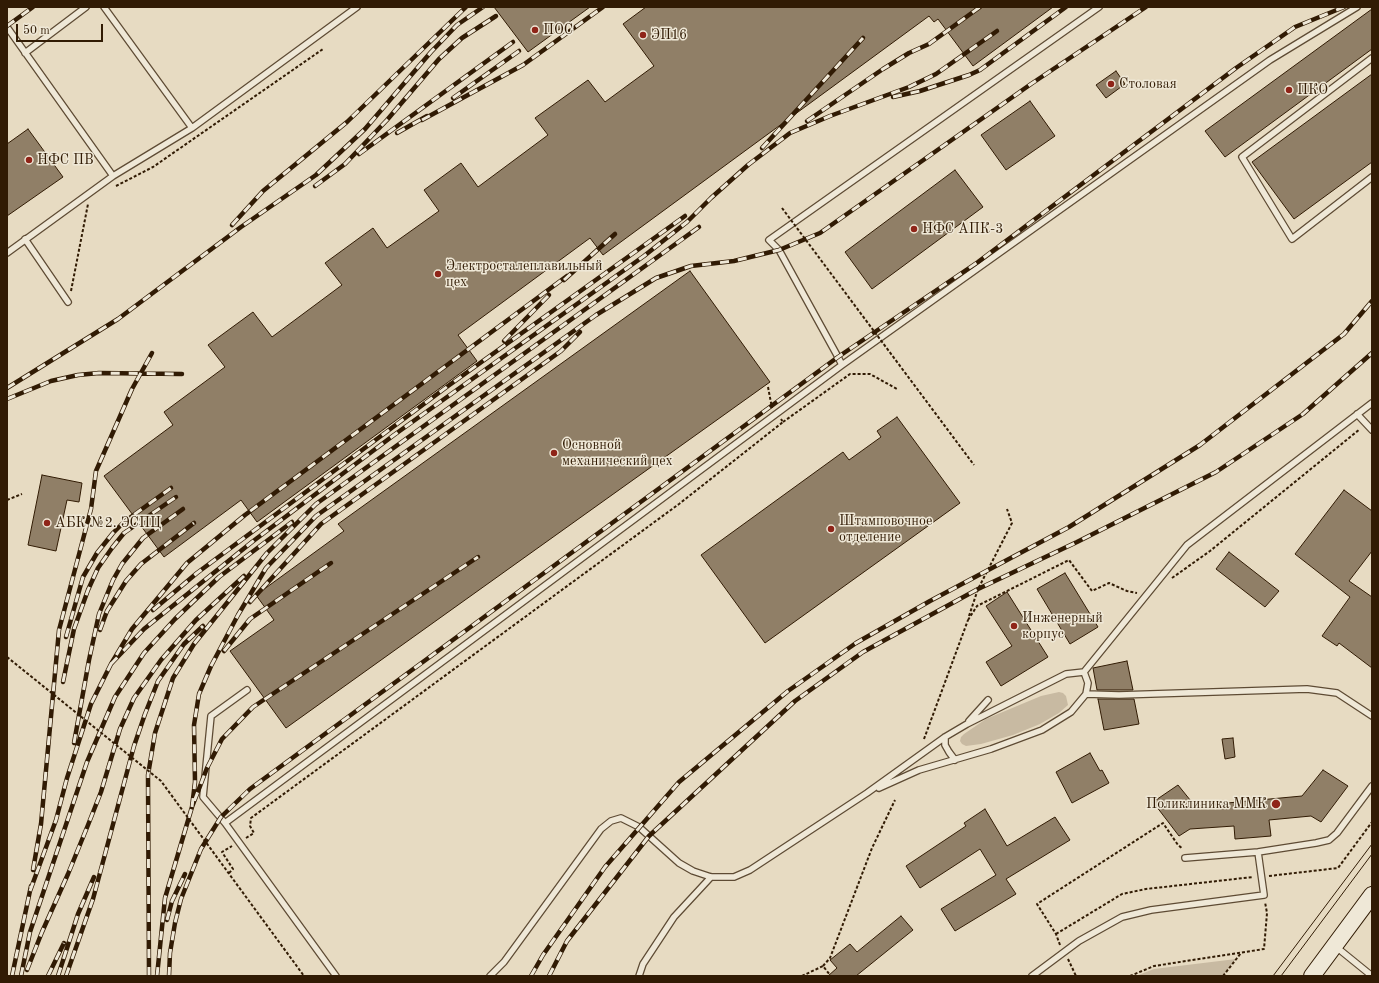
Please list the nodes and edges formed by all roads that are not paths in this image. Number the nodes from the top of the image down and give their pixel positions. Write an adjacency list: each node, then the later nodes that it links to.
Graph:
1 (86, 7): 7 (lane)
2 (104, 7): 9 (lane)
3 (357, 7): 9 (lane)
4 (1099, 7): 15 (lane)
5 (1357, 7): 15 (lane)
6 (7, 27): 7 (lane)
7 (25, 53): 10 (lane)
8 (1372, 58): 11 (lane)
9 (192, 128): 10 (lane)
10 (113, 176): 12 (lane)
11 (1372, 177)
12 (25, 239): 13 (lane); 14 (lane)
13 (7, 253)
14 (68, 302)
15 (842, 365): 29 (lane)
16 (1372, 403): 17 (lane)
17 (1357, 414): 18 (lane); 19 (lane)
18 (1372, 430)
19 (1084, 672): 21 (lane); 24 (lane)
20 (247, 690): 29 (lane)
21 (1086, 694): 23 (lane); 26 (lane)
22 (988, 700): 24 (lane)
23 (1372, 716)
24 (967, 724): 25 (lane)
25 (945, 737): 26 (lane); 28 (lane)
26 (955, 760): 28 (lane)
27 (1372, 786): 30 (lane)
28 (867, 793): 32 (lane)
29 (225, 823): 35 (lane)
30 (1258, 852): 31 (lane); 38 (lane)
31 (1185, 858)
32 (711, 877): 36 (lane); 37 (lane)
33 (1372, 895): 34 (main road)
34 (1335, 946): 39 (main road); 40 (lane)
35 (336, 976)
36 (490, 976)
37 (639, 976)
38 (1032, 976)
39 (1312, 976)
40 (1372, 976)

